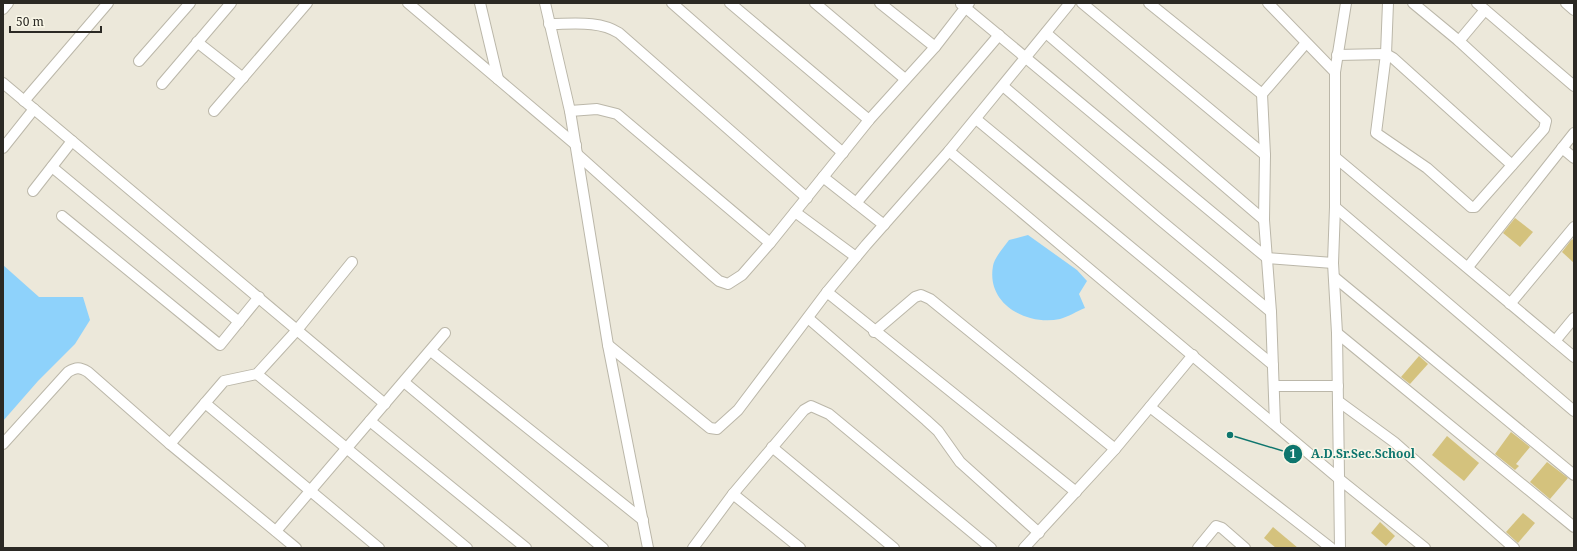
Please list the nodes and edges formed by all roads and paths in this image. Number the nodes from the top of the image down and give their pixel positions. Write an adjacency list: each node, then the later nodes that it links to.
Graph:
1 (8, 3): 23 (street)
2 (108, 3): 46 (street)
3 (190, 3): 36 (street)
4 (231, 3): 30 (street)
5 (306, 3): 38 (street)
6 (408, 3): 39 (street)
7 (480, 3): 39 (street)
8 (545, 3): 26 (street)
9 (672, 3): 58 (street)
10 (730, 3): 51 (street)
11 (815, 3): 40 (street)
12 (880, 3): 32 (street)
13 (1070, 3): 27 (street)
14 (1082, 3): 59 (street)
15 (1149, 3): 45 (street)
16 (1268, 3): 31 (street)
17 (1346, 3): 34 (street)
18 (1388, 3): 33 (street)
19 (1413, 3): 29 (street)
20 (1477, 3): 24 (street)
21 (1566, 3): 25 (street)
22 (964, 4): 28 (street); 32 (street)
23 (3, 9)
24 (1485, 10): 29 (street); 44 (street)
25 (1574, 10)
26 (549, 24): 49 (street); 66 (street)
27 (1046, 33): 35 (street); 71 (street)
28 (999, 36): 35 (street); 67 (street)
29 (1459, 41): 62 (street)
30 (197, 42): 38 (street); 41 (street)
31 (1306, 43): 37 (street); 45 (street)
32 (935, 47): 40 (street)
33 (1386, 54): 34 (street); 62 (street); 62 (street)
34 (1338, 55): 37 (street)
35 (1025, 57): 43 (street); 76 (street)
36 (139, 61)
37 (1335, 72): 60 (street)
38 (243, 78): 48 (street)
39 (498, 79): 56 (street)
40 (905, 79): 51 (street)
41 (162, 84)
42 (4, 86): 46 (street)
43 (1003, 86): 50 (street); 84 (street)
44 (1574, 86)
45 (1262, 94): 59 (street)
46 (24, 101): 47 (street)
47 (34, 109): 53 (street); 54 (street)
48 (214, 111)
49 (570, 111): 56 (street); 74 (street)
50 (976, 119): 57 (street); 97 (street)
51 (869, 120): 58 (street)
52 (1574, 133): 55 (street)
53 (72, 141): 63 (street); 82 (street)
54 (3, 148)
55 (1562, 148): 61 (street); 79 (street)
56 (577, 150): 74 (street); 93 (street)
57 (949, 151): 72 (street); 95 (street)
58 (843, 153): 64 (street)
59 (1265, 155): 71 (street)
60 (1335, 157): 68 (street); 79 (street)
61 (1574, 158)
62 (1512, 165)
63 (52, 167): 65 (street); 87 (street)
64 (823, 177): 66 (street); 67 (street)
65 (33, 191)
66 (807, 198): 69 (street)
67 (856, 203): 72 (street)
68 (1335, 207): 78 (street); 106 (street)
69 (795, 212): 74 (street); 75 (street)
70 (62, 216): 87 (street)
71 (1264, 220): 76 (street)
72 (884, 225): 75 (street)
73 (1574, 227): 83 (street)
74 (770, 243)
75 (856, 257): 81 (street)
76 (1267, 258): 78 (street); 84 (street)
77 (352, 262): 88 (street)
78 (1333, 263): 80 (street)
79 (1468, 267): 83 (street)
80 (1334, 277): 91 (street); 114 (street)
81 (827, 292): 85 (street); 89 (street)
82 (259, 297): 87 (street); 88 (street)
83 (1510, 304): 92 (street)
84 (1271, 312): 97 (street)
85 (808, 318): 93 (street); 122 (street)
86 (1574, 318): 92 (street)
87 (239, 322)
88 (297, 330): 98 (street); 104 (street)
89 (874, 332): 113 (street); 117 (street)
90 (446, 333): 94 (street)
91 (1337, 333): 101 (street); 120 (street)
92 (1555, 341): 96 (street)
93 (608, 345): 119 (street)
94 (431, 351): 99 (street); 119 (street)
95 (1193, 354): 105 (street); 108 (street)
96 (1574, 357)
97 (1273, 365): 100 (street)
98 (257, 374): 103 (street); 112 (street)
99 (404, 382): 104 (street); 127 (street)
100 (1274, 386): 101 (street); 108 (street)
101 (1338, 386): 102 (street)
102 (1338, 401): 115 (street); 139 (street)
103 (205, 403): 110 (street); 116 (street)
104 (385, 404): 107 (street)
105 (1150, 406): 113 (street); 136 (street)
106 (1574, 411)
107 (370, 421): 112 (street); 126 (street)
108 (1275, 424): 115 (street)
109 (3, 444): 110 (street)
110 (170, 444): 121 (street)
111 (772, 447): 118 (street); 131 (street); 132 (street)
112 (347, 449): 116 (street); 125 (street)
113 (1115, 449): 117 (street)
114 (1574, 475)
115 (1338, 478): 137 (street); 138 (street)
116 (311, 491): 121 (street); 124 (street)
117 (1076, 492): 122 (street)
118 (733, 494): 129 (street); 130 (street)
119 (643, 520): 128 (street)
120 (1574, 527)
121 (276, 531): 123 (street)
122 (1039, 533): 133 (street)
123 (296, 548)
124 (379, 548)
125 (466, 548)
126 (526, 548)
127 (602, 548)
128 (648, 548)
129 (693, 548)
130 (800, 548)
131 (894, 548)
132 (991, 548)
133 (1024, 548)
134 (1198, 548): 135 (street)
135 (1245, 548)
136 (1331, 548)
137 (1340, 548)
138 (1425, 548)
139 (1514, 548)

